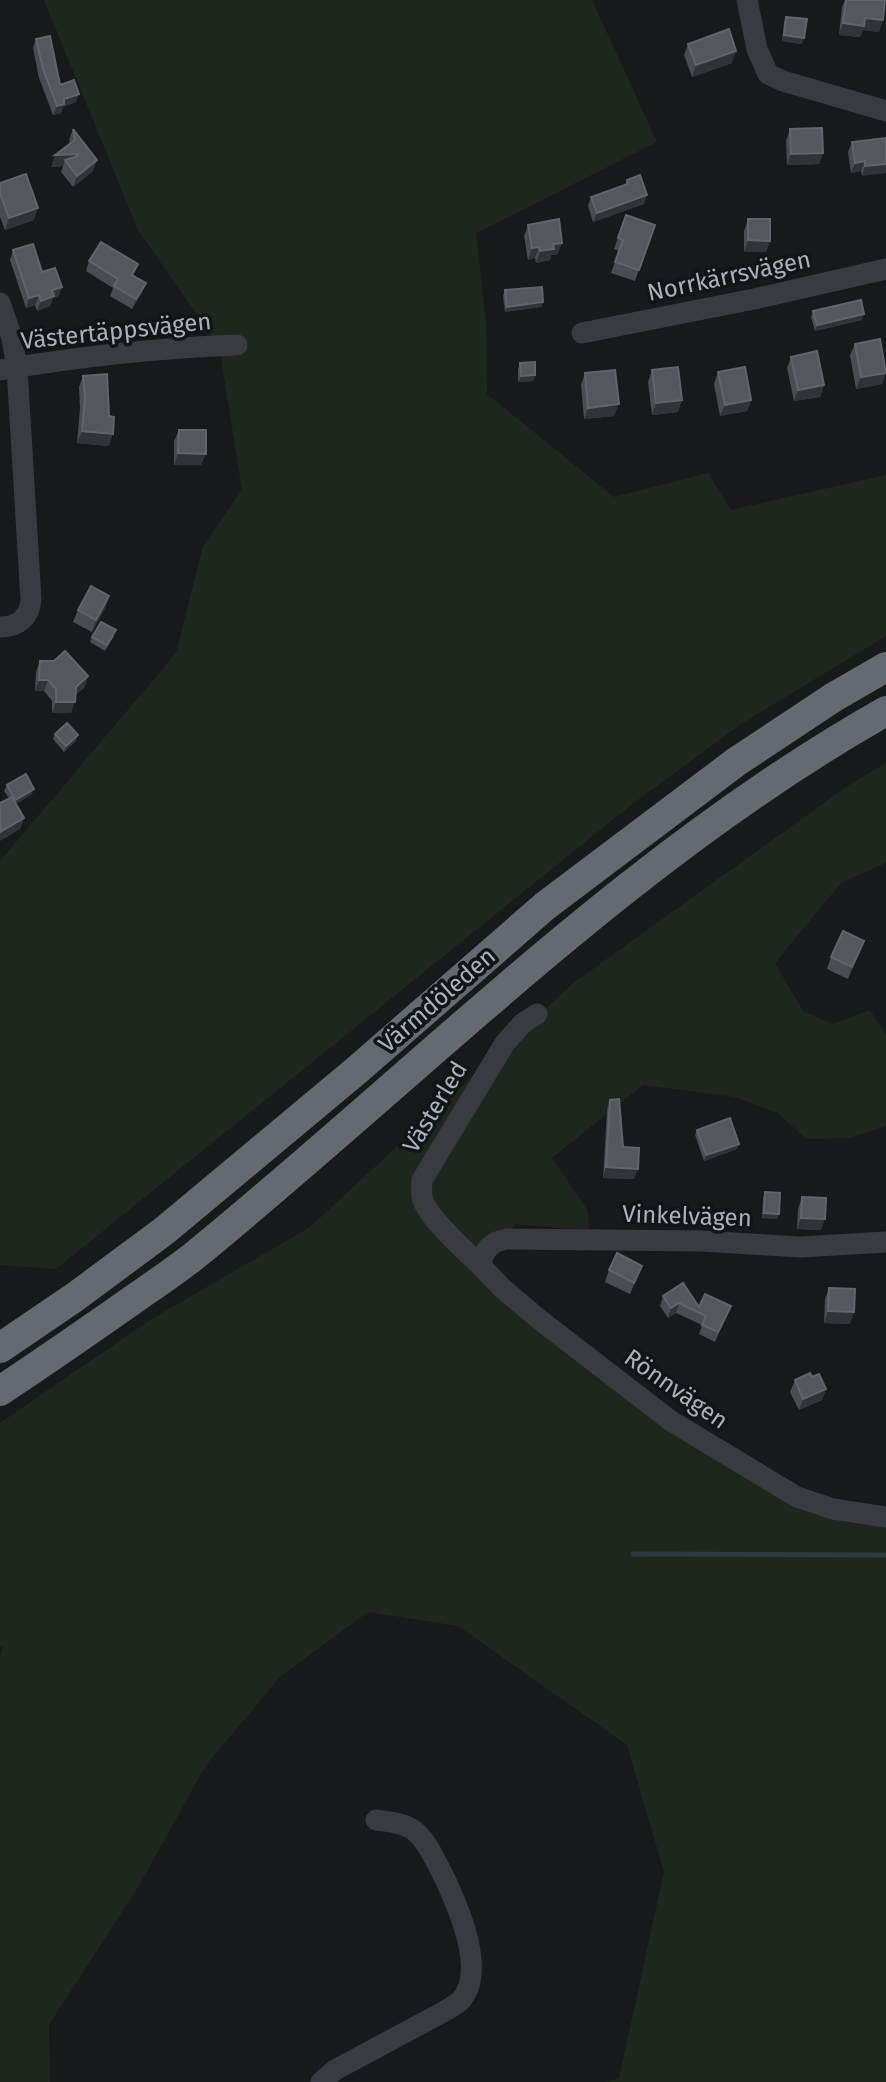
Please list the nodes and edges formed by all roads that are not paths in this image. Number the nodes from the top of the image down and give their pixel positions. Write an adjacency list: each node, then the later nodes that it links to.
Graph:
1 (747, 0): 2 (street)
2 (886, 111)
3 (886, 269): 5 (street, Norrkärrsvägen)
4 (0, 303): 7 (street)
5 (582, 333)
6 (237, 345): 7 (street, Västertäppsvägen)
7 (8, 369): 8 (street)
8 (0, 628)
9 (886, 667): 14 (highway, Värmdöleden)
10 (886, 710): 15 (highway, Värmdöleden)
11 (537, 1014): 13 (street, Västerled)
12 (886, 1242): 13 (street, Vinkelvägen)
13 (484, 1255): 16 (street, Rönnvägen)
14 (0, 1348)
15 (0, 1391)
16 (886, 1517)
17 (376, 1820): 18 (street)
18 (321, 2082)

